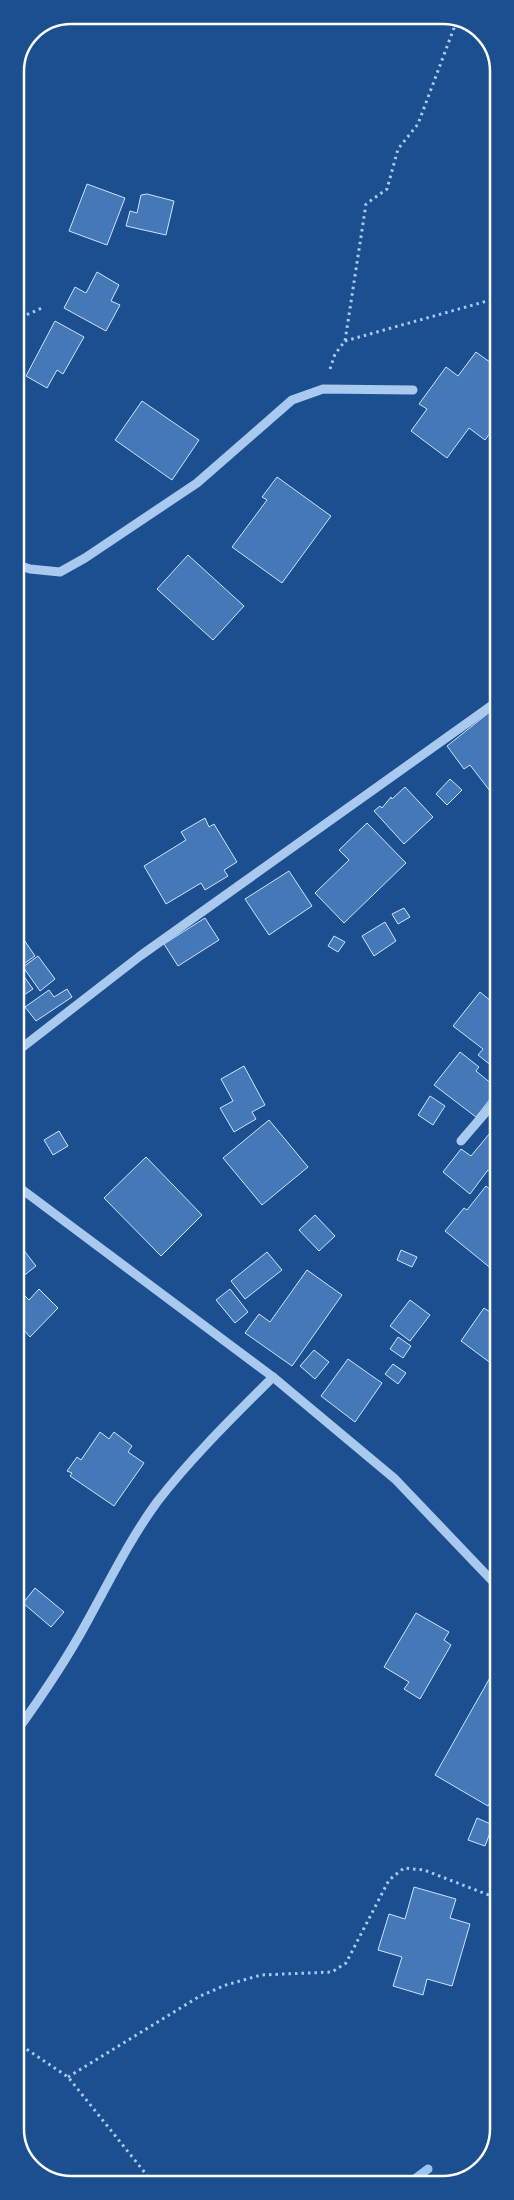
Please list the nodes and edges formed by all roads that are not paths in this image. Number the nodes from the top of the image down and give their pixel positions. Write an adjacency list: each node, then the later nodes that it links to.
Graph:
1 (413, 390): 2 (street)
2 (24, 567)
3 (490, 707): 4 (street)
4 (24, 1047)
5 (490, 1107): 6 (street)
6 (461, 1141)
7 (24, 1191): 8 (street)
8 (273, 1377): 9 (street); 10 (street)
9 (490, 1579)
10 (24, 1721)

